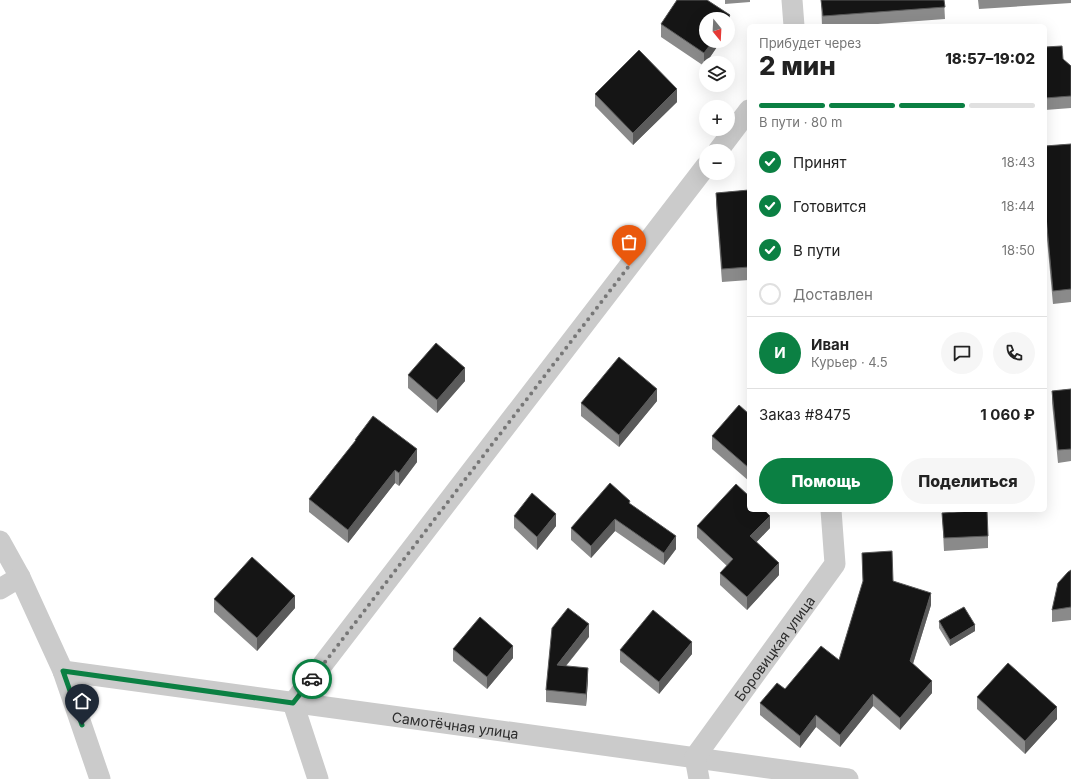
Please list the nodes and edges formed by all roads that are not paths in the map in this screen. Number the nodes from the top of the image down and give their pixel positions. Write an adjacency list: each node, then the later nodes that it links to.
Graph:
1 (792, 0): 2 (street)
2 (794, 24)
3 (747, 113): 4 (street)
4 (723, 144)
5 (699, 175): 11 (street)
6 (831, 512): 12 (street, Боровицкая улица)
7 (0, 541): 8 (street)
8 (20, 577): 9 (street); 10 (street)
9 (0, 588)
10 (63, 671): 11 (street, Самотёчная улица); 13 (street)
11 (293, 703): 12 (street, Самотёчная улица); 14 (street)
12 (695, 757): 15 (street); 16 (street, Самотёчная улица)
13 (100, 779)
14 (318, 779)
15 (699, 779)
16 (848, 779)

